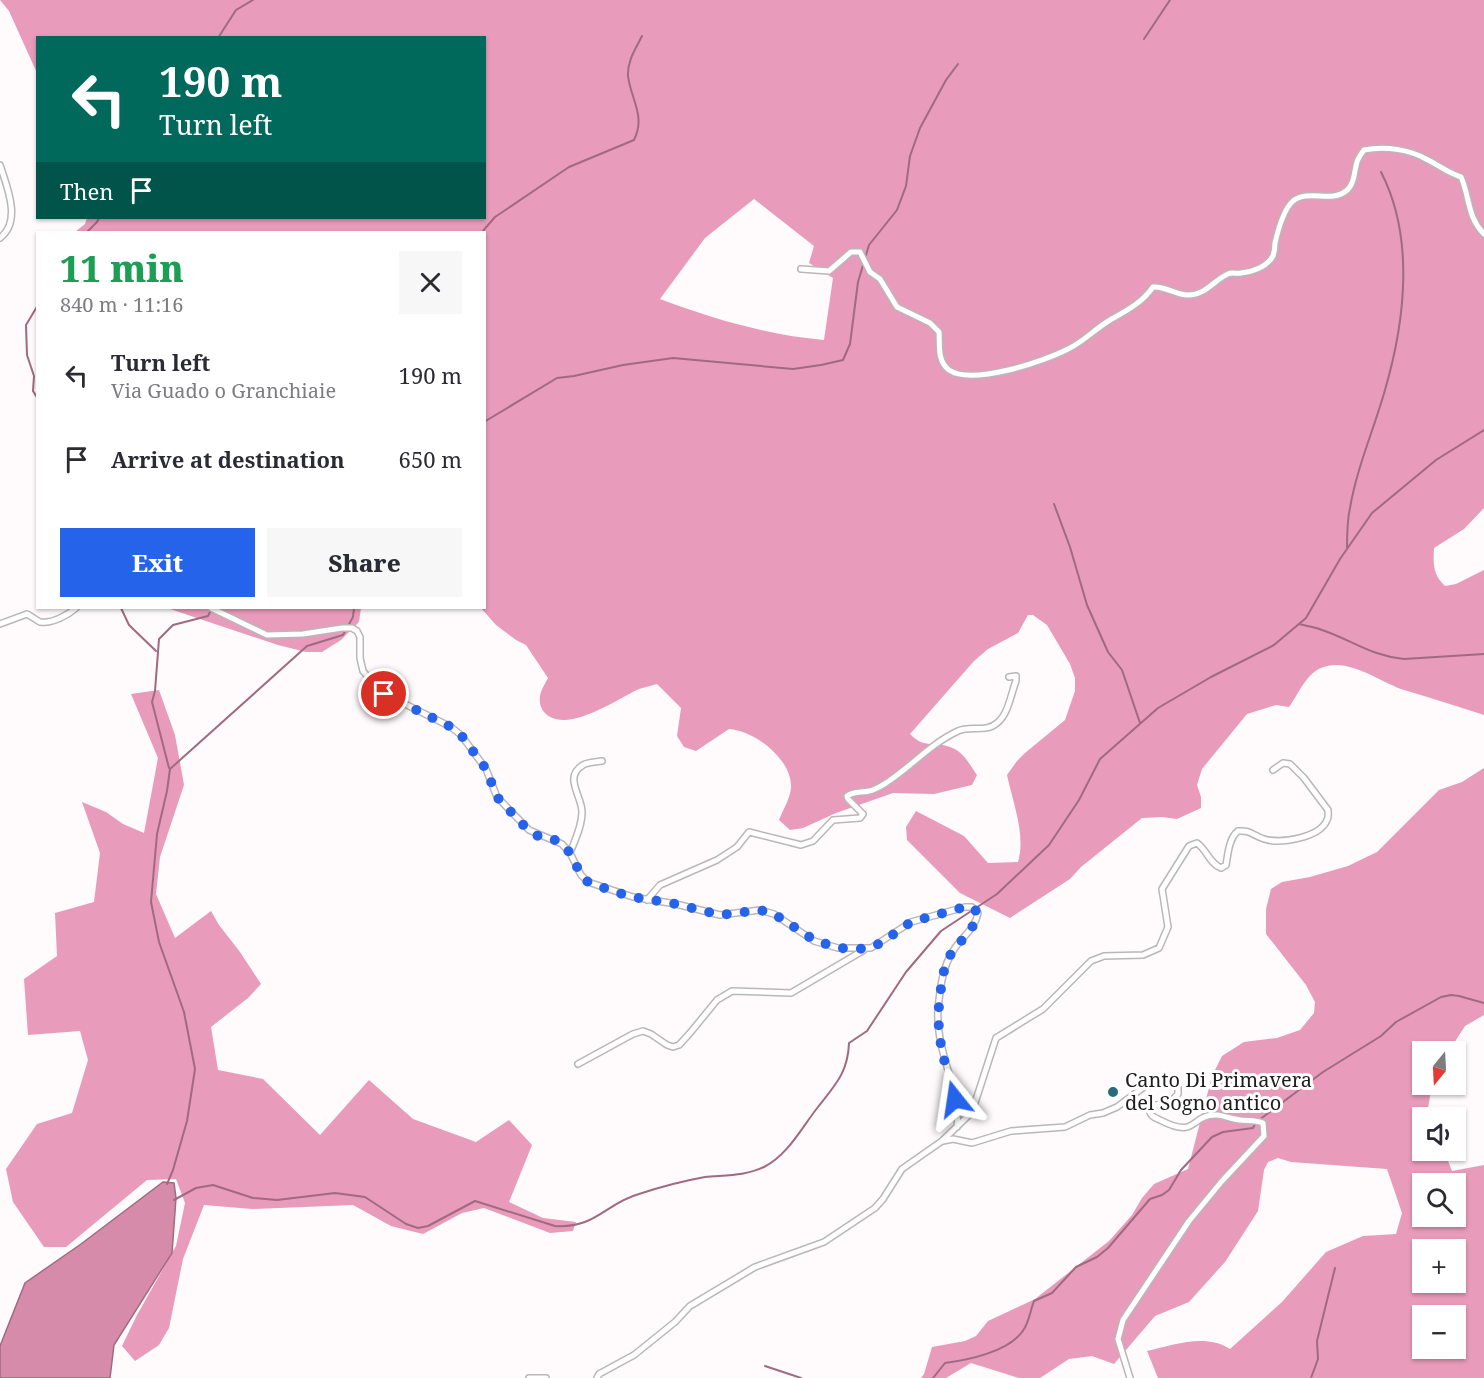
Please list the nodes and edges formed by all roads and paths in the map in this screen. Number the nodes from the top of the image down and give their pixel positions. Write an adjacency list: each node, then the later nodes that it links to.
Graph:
1 (0, 165): 3 (street)
2 (1484, 234): 4 (street)
3 (0, 238)
4 (801, 269)
5 (75, 609): 7 (street)
6 (213, 609): 11 (street)
7 (0, 624)
8 (1009, 677): 12 (street)
9 (602, 761): 11 (street)
10 (1273, 770): 15 (street)
11 (570, 853): 12 (street)
12 (647, 900): 13 (street)
13 (866, 949): 14 (street); 15 (street)
14 (578, 1064)
15 (957, 1127): 16 (street)
16 (942, 1141): 19 (street); 20 (street)
17 (529, 1378): 18 (street)
18 (546, 1378)
19 (597, 1378)
20 (1130, 1378)

